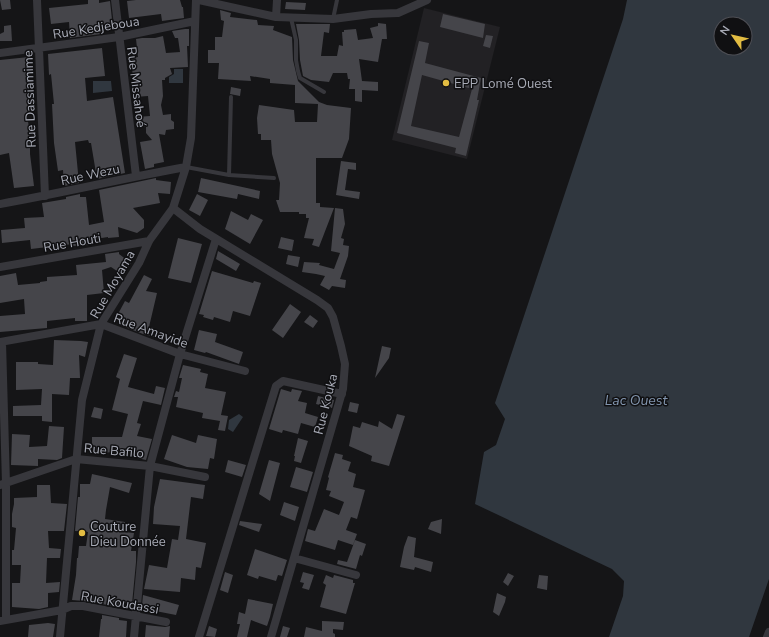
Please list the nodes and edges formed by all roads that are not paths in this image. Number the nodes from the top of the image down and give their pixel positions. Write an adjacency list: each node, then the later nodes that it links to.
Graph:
1 (37, 0): 13 (street, Rue Dassiamime)
2 (115, 0): 12 (street, Rue Missahoé)
3 (196, 0): 11 (street, Rue Moyama)
4 (199, 0): 8 (street)
5 (277, 0): 8 (street)
6 (336, 0): 10 (lane)
7 (427, 0): 10 (street)
8 (276, 17): 9 (street)
9 (291, 18): 10 (street); 15 (lane)
10 (333, 19)
11 (195, 22): 12 (street, Rue Kedjeboua); 17 (street, Rue Moyama)
12 (119, 37): 13 (street, Rue Kedjeboua); 19 (street, Rue Missahoé)
13 (39, 48): 14 (street, Rue Kedjeboua); 21 (street, Rue Dassiamime)
14 (0, 53)
15 (324, 92)
16 (231, 97): 18 (lane)
17 (186, 167): 18 (lane); 19 (street, Rue Wezu); 23 (street, Rue Moyama)
18 (229, 175): 20 (lane)
19 (136, 176): 21 (street, Rue Wezu)
20 (274, 178)
21 (45, 196): 22 (street, Rue Wezu)
22 (0, 204)
23 (173, 208): 24 (street, Rue Kouka); 25 (street, Rue Moyama)
24 (216, 239): 29 (street); 31 (street, Rue Kouka)
25 (149, 241): 26 (street, Rue Houti); 27 (street, Rue Moyama)
26 (0, 267)
27 (101, 324): 28 (street, Rue Amayide); 29 (street, Rue Amayide); 32 (street, Rue Moyama)
28 (1, 342): 35 (street)
29 (180, 354): 30 (street, Rue Amayide); 33 (street)
30 (245, 371)
31 (342, 394): 36 (street, Rue Kouka); 45 (street)
32 (76, 459): 33 (street, Rue Bafilo); 35 (street, Rue Bafilo); 38 (street, Rue Moyama)
33 (150, 466): 34 (street, Rue Bafilo); 39 (street)
34 (206, 477)
35 (3, 485): 40 (street)
36 (294, 558): 37 (street); 46 (street, Rue Kouka)
37 (356, 575)
38 (62, 610): 39 (street, Rue Koudassi); 40 (street, Rue Koudassi); 43 (street, Rue Moyama)
39 (136, 615): 41 (street, Rue Koudassi); 44 (street)
40 (3, 620)
41 (166, 622)
42 (769, 632): 47 (street)
43 (60, 637)
44 (134, 637)
45 (199, 637)
46 (271, 637)
47 (767, 637)

